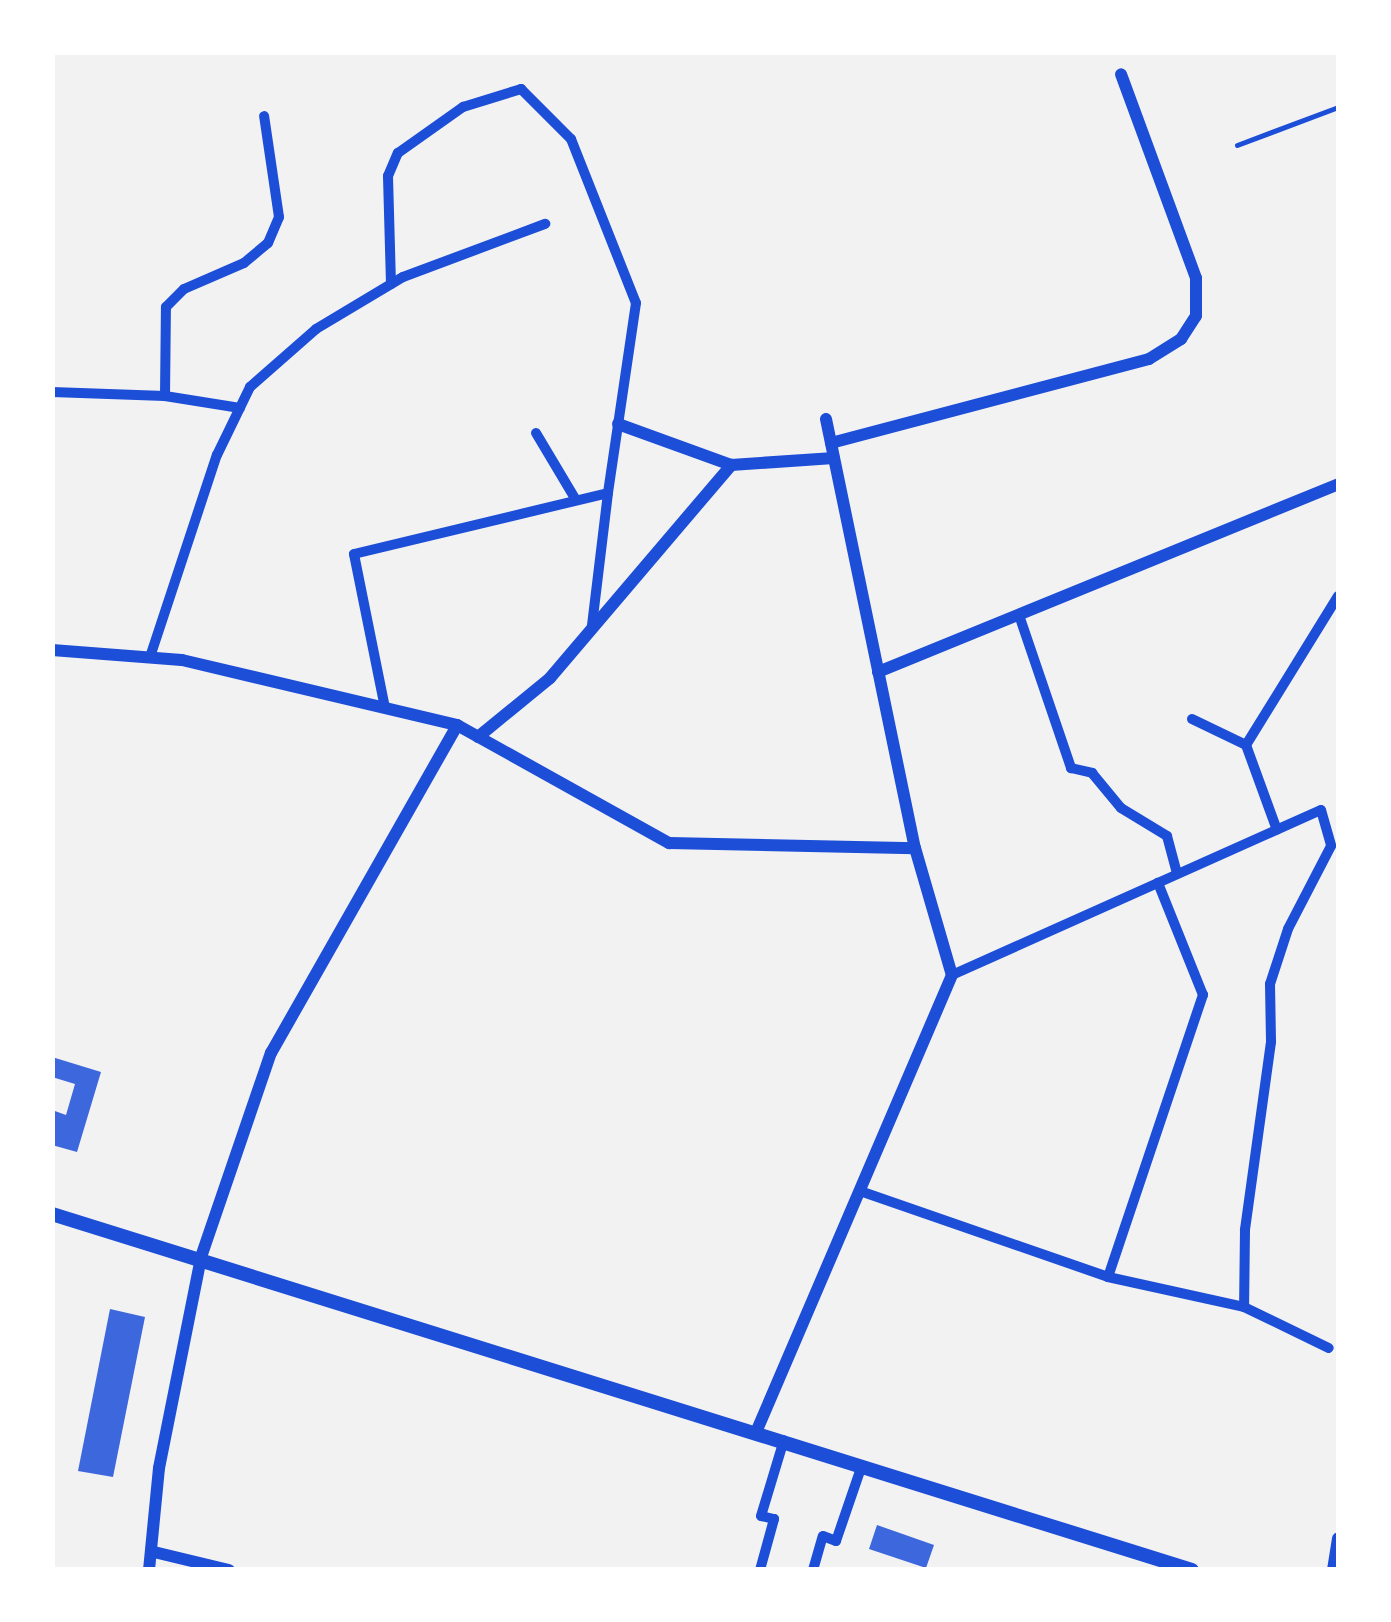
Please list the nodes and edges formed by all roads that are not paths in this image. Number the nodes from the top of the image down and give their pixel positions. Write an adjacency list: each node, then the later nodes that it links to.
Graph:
1 (1120, 74): 13 (street)
2 (1338, 107): 4 (lane)
3 (264, 116): 8 (street)
4 (1237, 145)
5 (545, 224): 6 (street)
6 (391, 284): 9 (street); 11 (street)
7 (52, 392): 8 (street)
8 (165, 396): 9 (street)
9 (240, 408): 23 (street)
10 (826, 419): 13 (street)
11 (618, 424): 15 (street); 17 (street)
12 (536, 433): 18 (street)
13 (831, 443): 14 (street)
14 (834, 458): 15 (street); 24 (street)
15 (730, 465): 21 (street)
16 (1338, 484): 20 (street)
17 (608, 493): 18 (street); 21 (street)
18 (576, 500): 25 (street)
19 (1338, 596): 29 (street)
20 (1019, 615): 24 (street); 32 (street)
21 (592, 626): 28 (street)
22 (52, 650): 23 (street)
23 (150, 658): 25 (street)
24 (878, 672): 31 (street)
25 (385, 708): 27 (street)
26 (1192, 719): 29 (street)
27 (457, 725): 28 (street); 37 (street)
28 (478, 737): 31 (street)
29 (1246, 745): 30 (street)
30 (1277, 830): 32 (street); 39 (street)
31 (915, 848): 34 (street)
32 (1177, 874): 33 (street)
33 (1158, 883): 34 (street); 38 (street)
34 (952, 975): 35 (street)
35 (860, 1191): 38 (street); 41 (street)
36 (52, 1214): 37 (main road)
37 (201, 1258): 41 (main road); 45 (street)
38 (1108, 1278): 39 (street)
39 (1244, 1307): 40 (street)
40 (1329, 1348)
41 (757, 1431): 42 (main road)
42 (784, 1440): 43 (main road); 48 (street)
43 (862, 1462): 49 (street); 50 (main road)
44 (1338, 1538): 51 (street)
45 (154, 1552): 46 (street); 47 (street)
46 (227, 1569)
47 (149, 1570)
48 (760, 1570)
49 (813, 1570)
50 (1192, 1570)
51 (1333, 1570)

